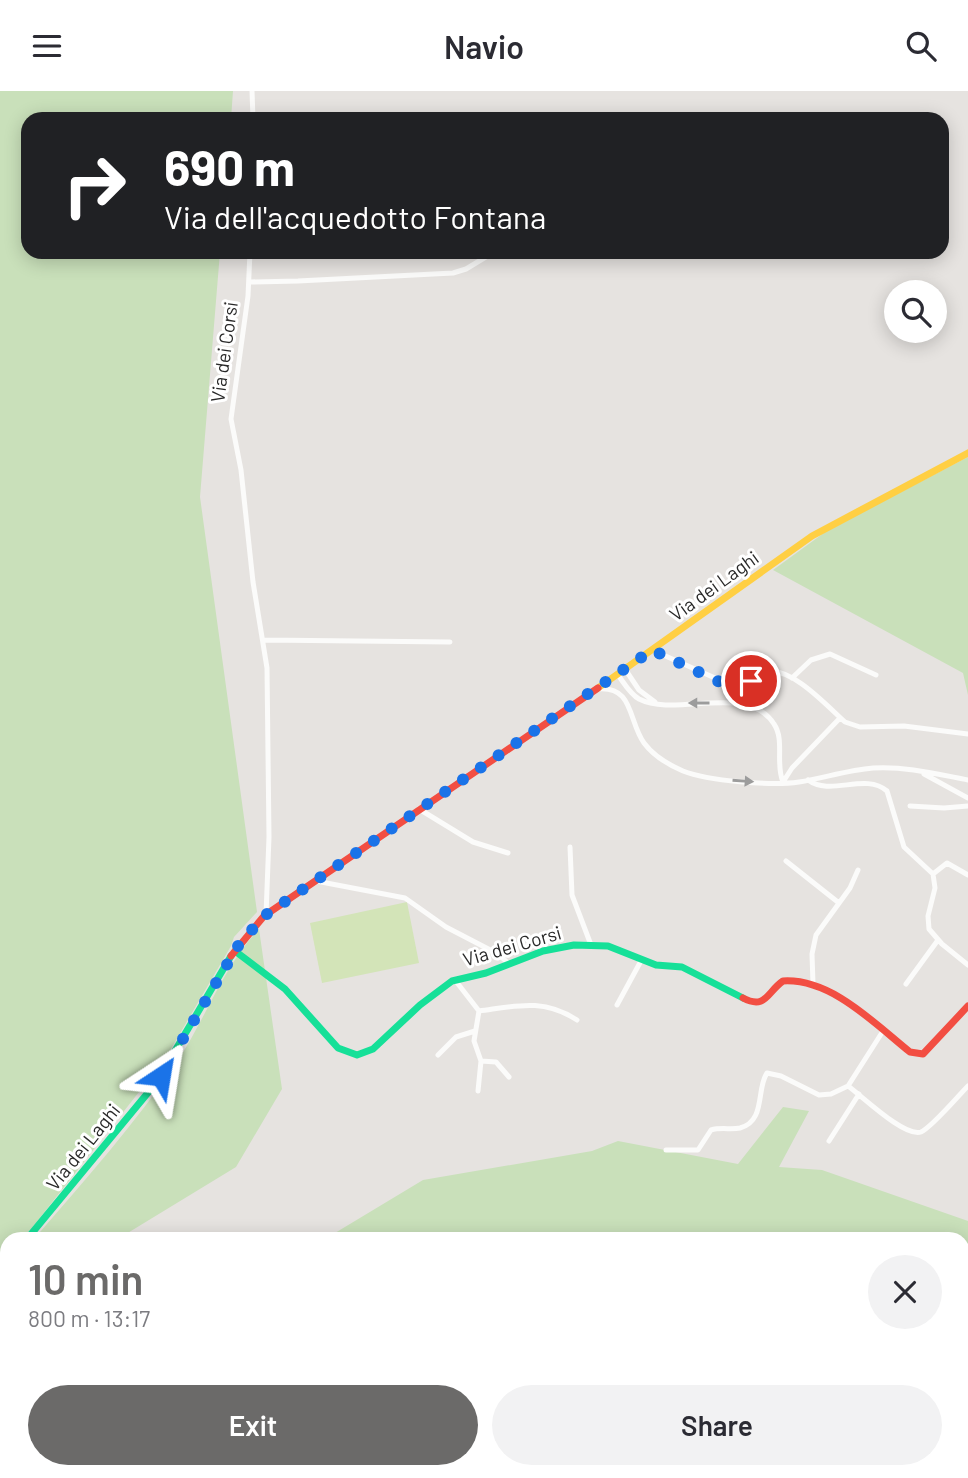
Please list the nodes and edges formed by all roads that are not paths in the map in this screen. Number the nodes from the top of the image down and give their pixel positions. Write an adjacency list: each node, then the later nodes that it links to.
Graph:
1 (252, 91): 2 (street)
2 (253, 112)
3 (250, 259): 5 (street, Via dei Corsi)
4 (482, 259): 5 (street)
5 (250, 282): 7 (street, Via dei Corsi)
6 (968, 453): 9 (main road, Via dei Laghi)
7 (264, 640): 8 (street); 37 (street, Via dei Corsi)
8 (450, 642)
9 (652, 650): 10 (main road, Via dei Laghi); 13 (street)
10 (625, 669): 12 (main road, Via dei Laghi); 16 (street)
11 (876, 675): 13 (street)
12 (615, 676): 14 (main road, Via dei Laghi); 15 (street); 16 (street)
13 (792, 678): 17 (street)
14 (596, 689): 15 (street); 28 (main road, Via dei Laghi)
15 (624, 696): 22 (street, one-way to 22)
16 (657, 704): 22 (street, one-way to 16)
17 (840, 718): 18 (street); 22 (street)
18 (968, 734)
19 (915, 770): 20 (street); 21 (street); 23 (street)
20 (808, 780): 22 (street); 33 (street)
21 (968, 780)
22 (783, 782)
23 (959, 791): 24 (street); 26 (street)
24 (968, 798)
25 (910, 806): 26 (street)
26 (956, 806): 27 (street)
27 (968, 806)
28 (419, 809): 30 (street); 35 (main road, Via dei Laghi)
29 (570, 847): 39 (street)
30 (508, 853)
31 (786, 861): 36 (street)
32 (858, 870): 36 (street)
33 (933, 874): 34 (street); 38 (street)
34 (968, 875)
35 (316, 881): 37 (main road, Via dei Laghi); 42 (street)
36 (839, 903): 45 (street)
37 (266, 915): 40 (main road, Via dei Laghi)
38 (938, 940): 43 (street); 46 (street)
39 (591, 945): 41 (main road, Via dei Corsi); 42 (main road, Via dei Corsi)
40 (235, 951): 44 (main road, Via dei Corsi); 64 (main road, Via dei Laghi)
41 (642, 959): 45 (main road, Via dei Corsi); 47 (street)
42 (509, 964): 44 (main road, Via dei Corsi)
43 (968, 965)
44 (454, 980): 49 (street)
45 (813, 984): 52 (main road)
46 (906, 984)
47 (617, 1005)
48 (968, 1006): 52 (main road)
49 (478, 1011): 50 (street); 51 (street)
50 (577, 1020)
51 (475, 1031): 53 (street); 54 (street)
52 (883, 1031): 56 (street)
53 (438, 1055)
54 (481, 1061): 55 (street); 58 (street)
55 (509, 1077)
56 (848, 1086): 60 (street); 63 (street)
57 (968, 1086): 59 (street)
58 (478, 1091)
59 (962, 1091): 60 (street); 61 (street)
60 (859, 1094): 62 (street)
61 (968, 1097)
62 (829, 1141)
63 (666, 1150)
64 (33, 1232)

